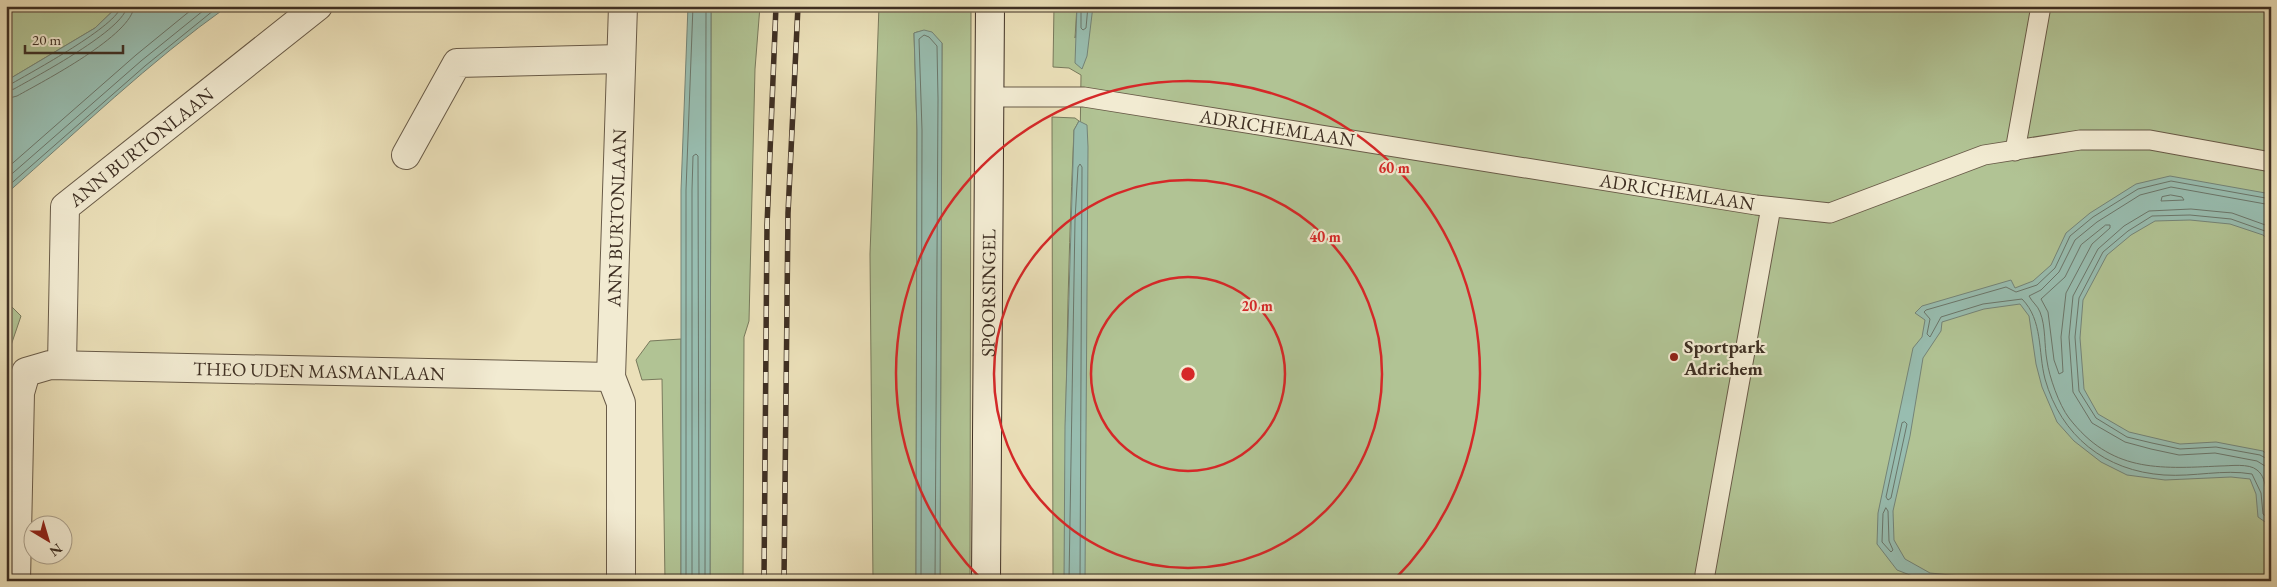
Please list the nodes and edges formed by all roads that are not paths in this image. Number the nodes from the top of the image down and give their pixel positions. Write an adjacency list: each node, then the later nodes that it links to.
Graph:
1 (318, 6): 11 (street, ANN BURTONLAAN)
2 (623, 6): 5 (street, ANN BURTONLAAN)
3 (990, 6): 6 (street, SPOORSINGEL)
4 (2041, 6): 7 (lane)
5 (622, 58): 8 (street); 12 (street, ANN BURTONLAAN)
6 (989, 97): 10 (lane, ADRICHEMLAAN); 16 (street, SPOORSINGEL)
7 (2015, 151): 9 (lane, ADRICHEMLAAN); 10 (lane, ADRICHEMLAAN)
8 (406, 155)
9 (2271, 162)
10 (1771, 207): 13 (lane, ADRICHEMLAAN)
11 (62, 365): 12 (street, THEO UDEN MASMANLAAN); 14 (street, THEO UDEN MASMANLAAN)
12 (612, 376): 15 (street)
13 (1705, 574)
14 (16, 581)
15 (621, 581)
16 (986, 581)

